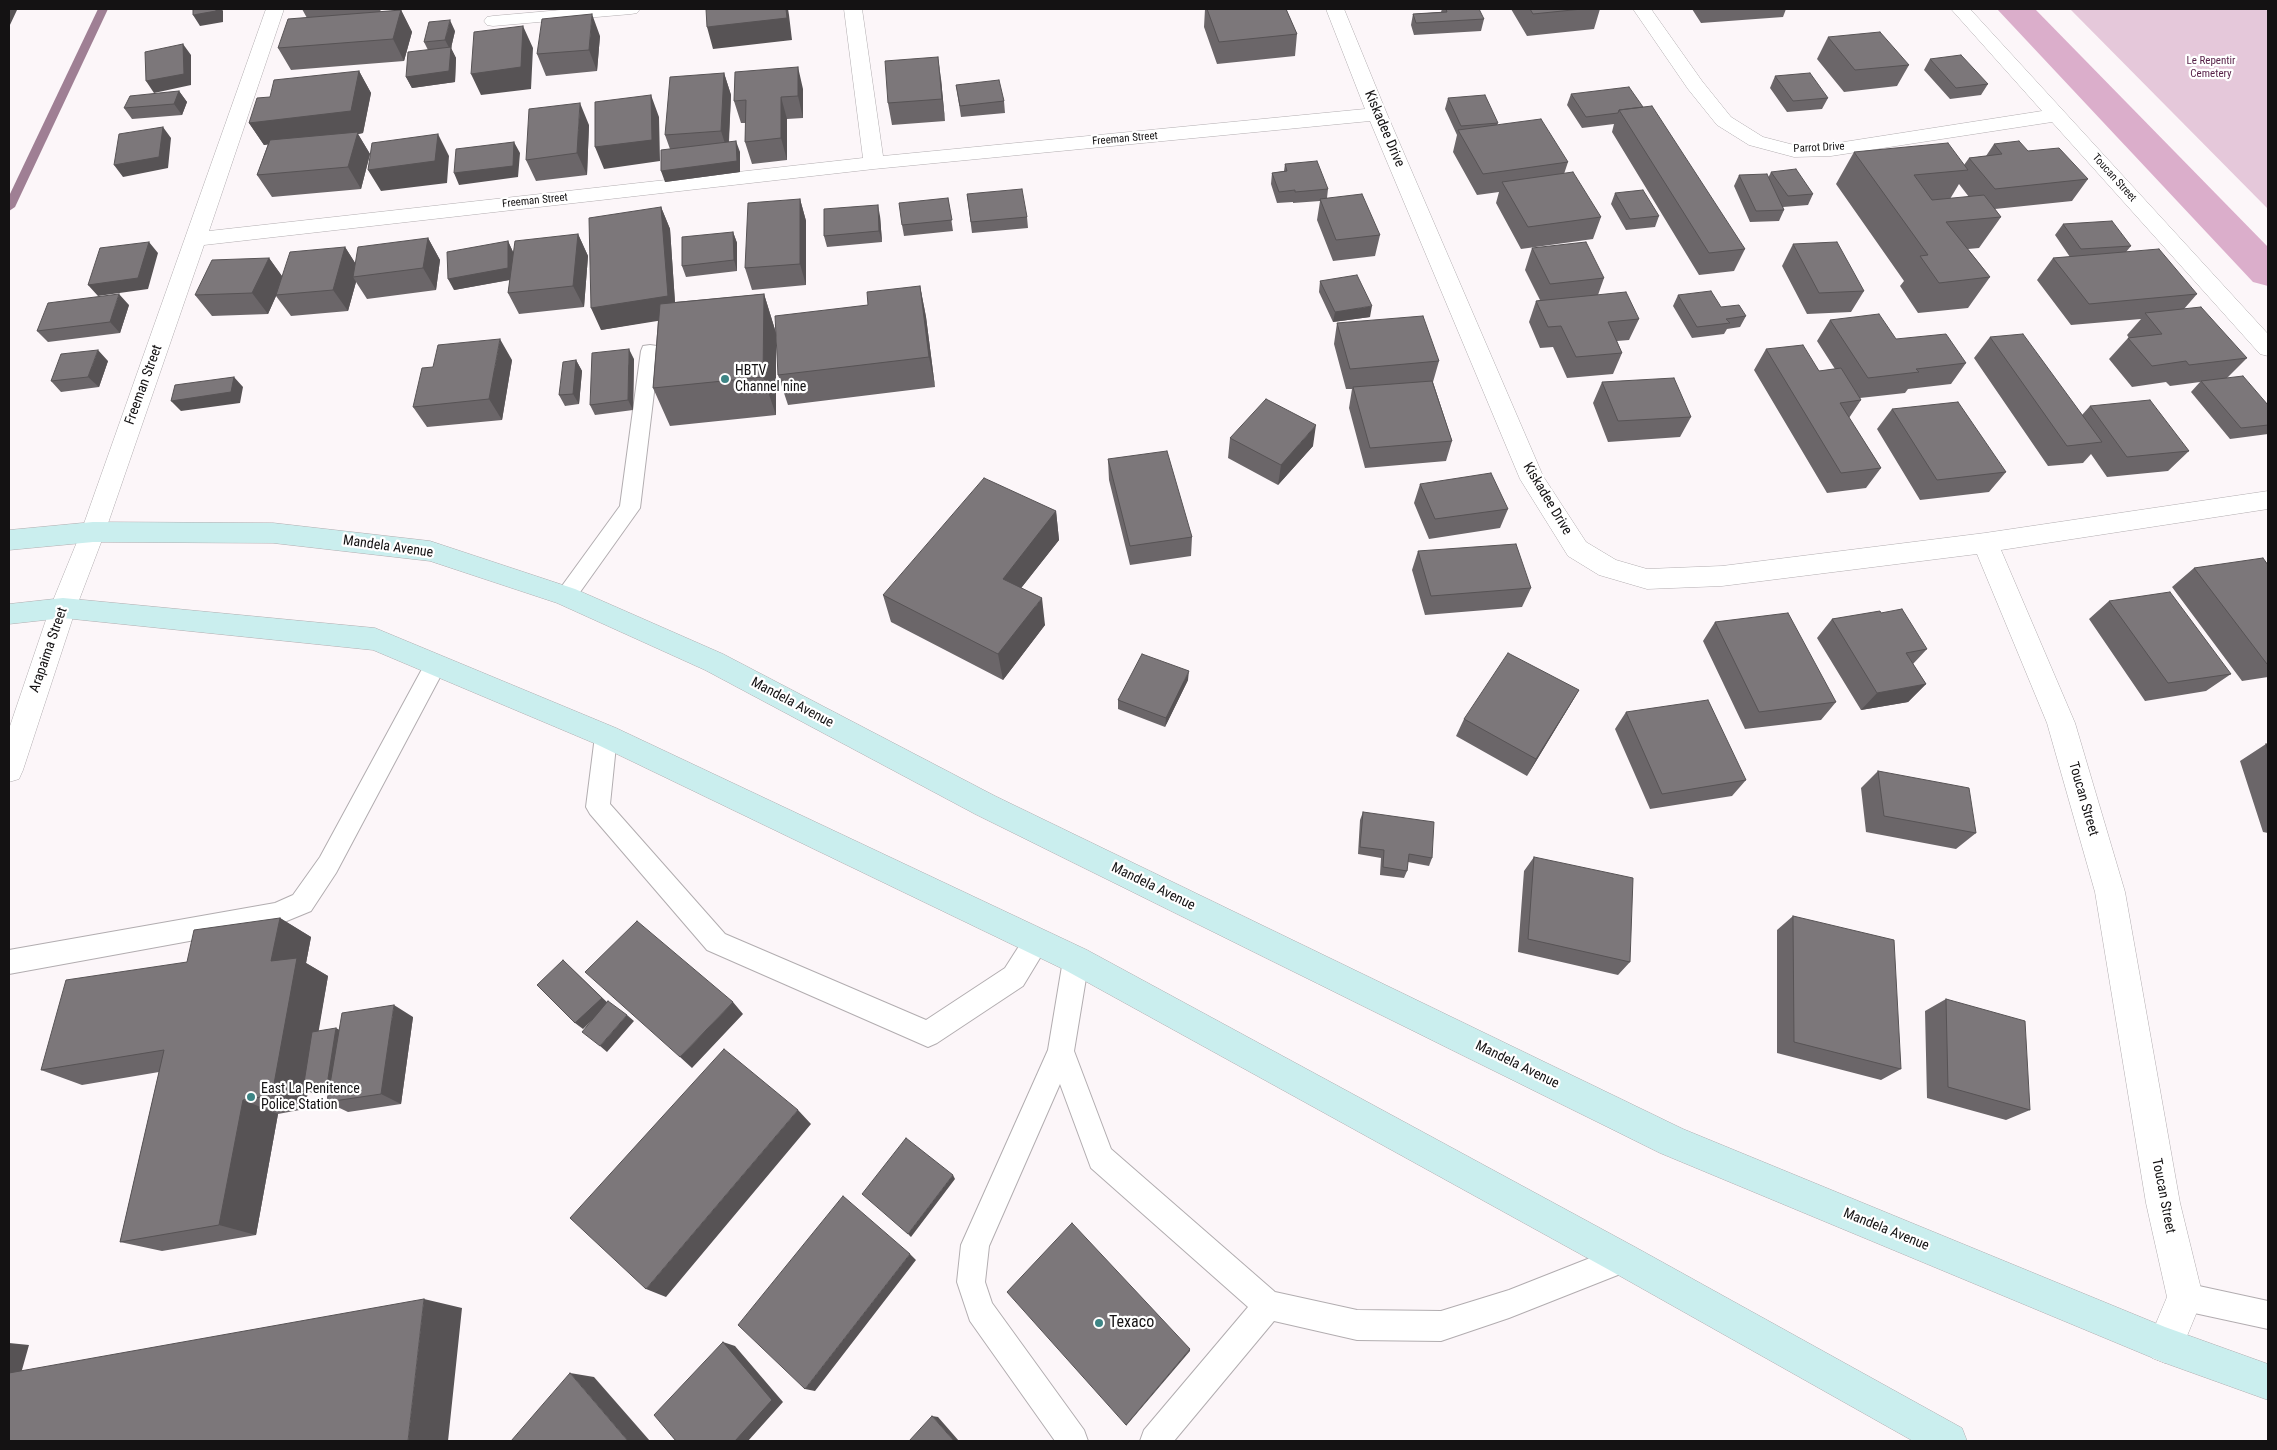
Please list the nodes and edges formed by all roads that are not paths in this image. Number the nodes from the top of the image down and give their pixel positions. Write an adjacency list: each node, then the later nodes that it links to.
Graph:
1 (275, 9): 11 (street, Freeman Street)
2 (631, 9): 7 (street)
3 (853, 9): 10 (street)
4 (1335, 9): 8 (street, Kiskadee Drive)
5 (1642, 9): 9 (street, Parrot Drive)
6 (1960, 9): 9 (street, Toucan Street)
7 (493, 21)
8 (1377, 114): 10 (street, Freeman Street); 17 (street, Kiskadee Drive)
9 (2058, 115): 12 (street, Toucan Street)
10 (874, 163): 11 (street, Freeman Street)
11 (196, 239): 15 (street, Freeman Street)
12 (2268, 348)
13 (650, 351): 18 (lane)
14 (2268, 500): 17 (street)
15 (93, 532): 16 (main road, Mandela Avenue); 18 (main road, Mandela Avenue); 19 (street, Arapaima Street)
16 (9, 540)
17 (1985, 544): 29 (street, Toucan Street)
18 (566, 596): 32 (main road, Mandela Avenue)
19 (63, 608): 20 (main road); 21 (main road); 23 (street, Arapaima Street)
20 (9, 614)
21 (436, 664): 22 (main road); 26 (lane)
22 (606, 736): 24 (main road); 24 (lane)
23 (9, 770)
24 (1037, 940): 25 (main road)
25 (1076, 960): 27 (lane); 28 (main road)
26 (9, 962)
27 (1061, 1050): 30 (lane); 34 (lane)
28 (1623, 1259): 30 (lane); 36 (main road)
29 (2185, 1297): 31 (lane); 32 (street)
30 (1268, 1304): 35 (lane)
31 (2268, 1315)
32 (2164, 1344): 33 (main road, Mandela Avenue)
33 (2268, 1382)
34 (1074, 1441)
35 (1155, 1441)
36 (1949, 1441)

